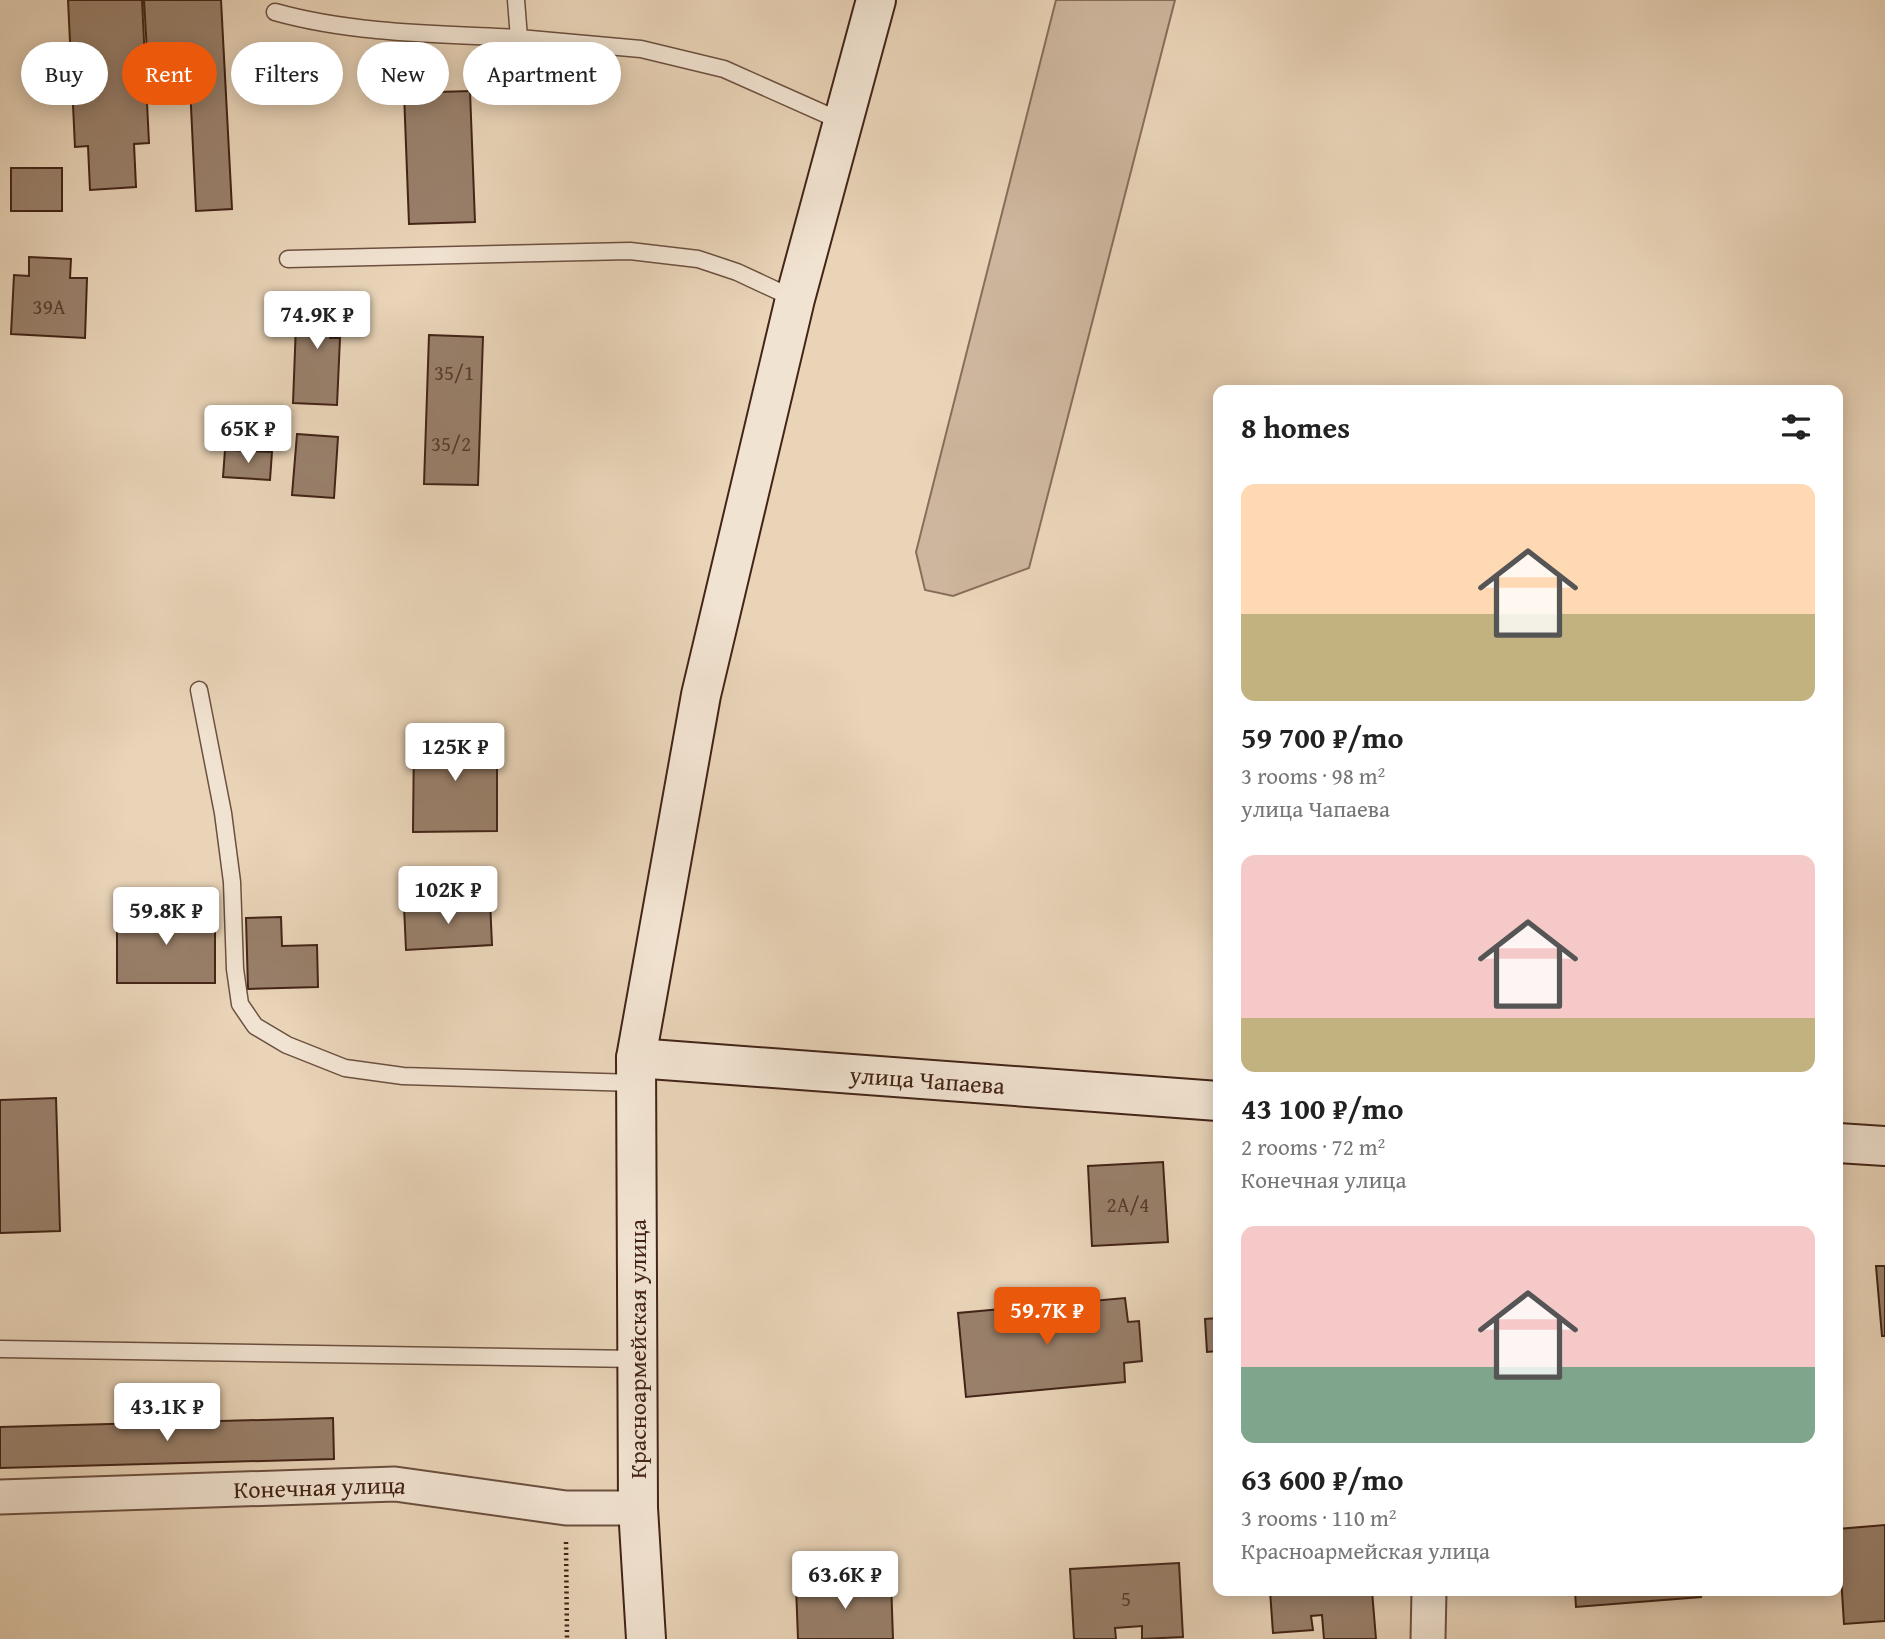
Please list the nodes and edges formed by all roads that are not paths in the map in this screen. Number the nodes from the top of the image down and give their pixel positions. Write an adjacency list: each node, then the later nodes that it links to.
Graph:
1 (516, 0): 4 (lane)
2 (876, 0): 5 (main road, Красноармейская улица)
3 (275, 12): 4 (lane)
4 (519, 38): 5 (lane)
5 (843, 122): 7 (main road, Красноармейская улица)
6 (288, 259): 7 (lane)
7 (795, 299): 9 (main road, Красноармейская улица)
8 (199, 690): 9 (lane)
9 (636, 1071): 10 (main road, улица Чапаева); 14 (main road, Красноармейская улица)
10 (1213, 1101)
11 (1843, 1143): 12 (main road)
12 (1885, 1146)
13 (0, 1349): 14 (lane)
14 (637, 1359): 16 (main road, Красноармейская улица)
15 (0, 1496): 16 (street, Конечная улица)
16 (638, 1507): 18 (main road, Красноармейская улица)
17 (1429, 1596): 19 (street)
18 (646, 1639)
19 (1428, 1639)

